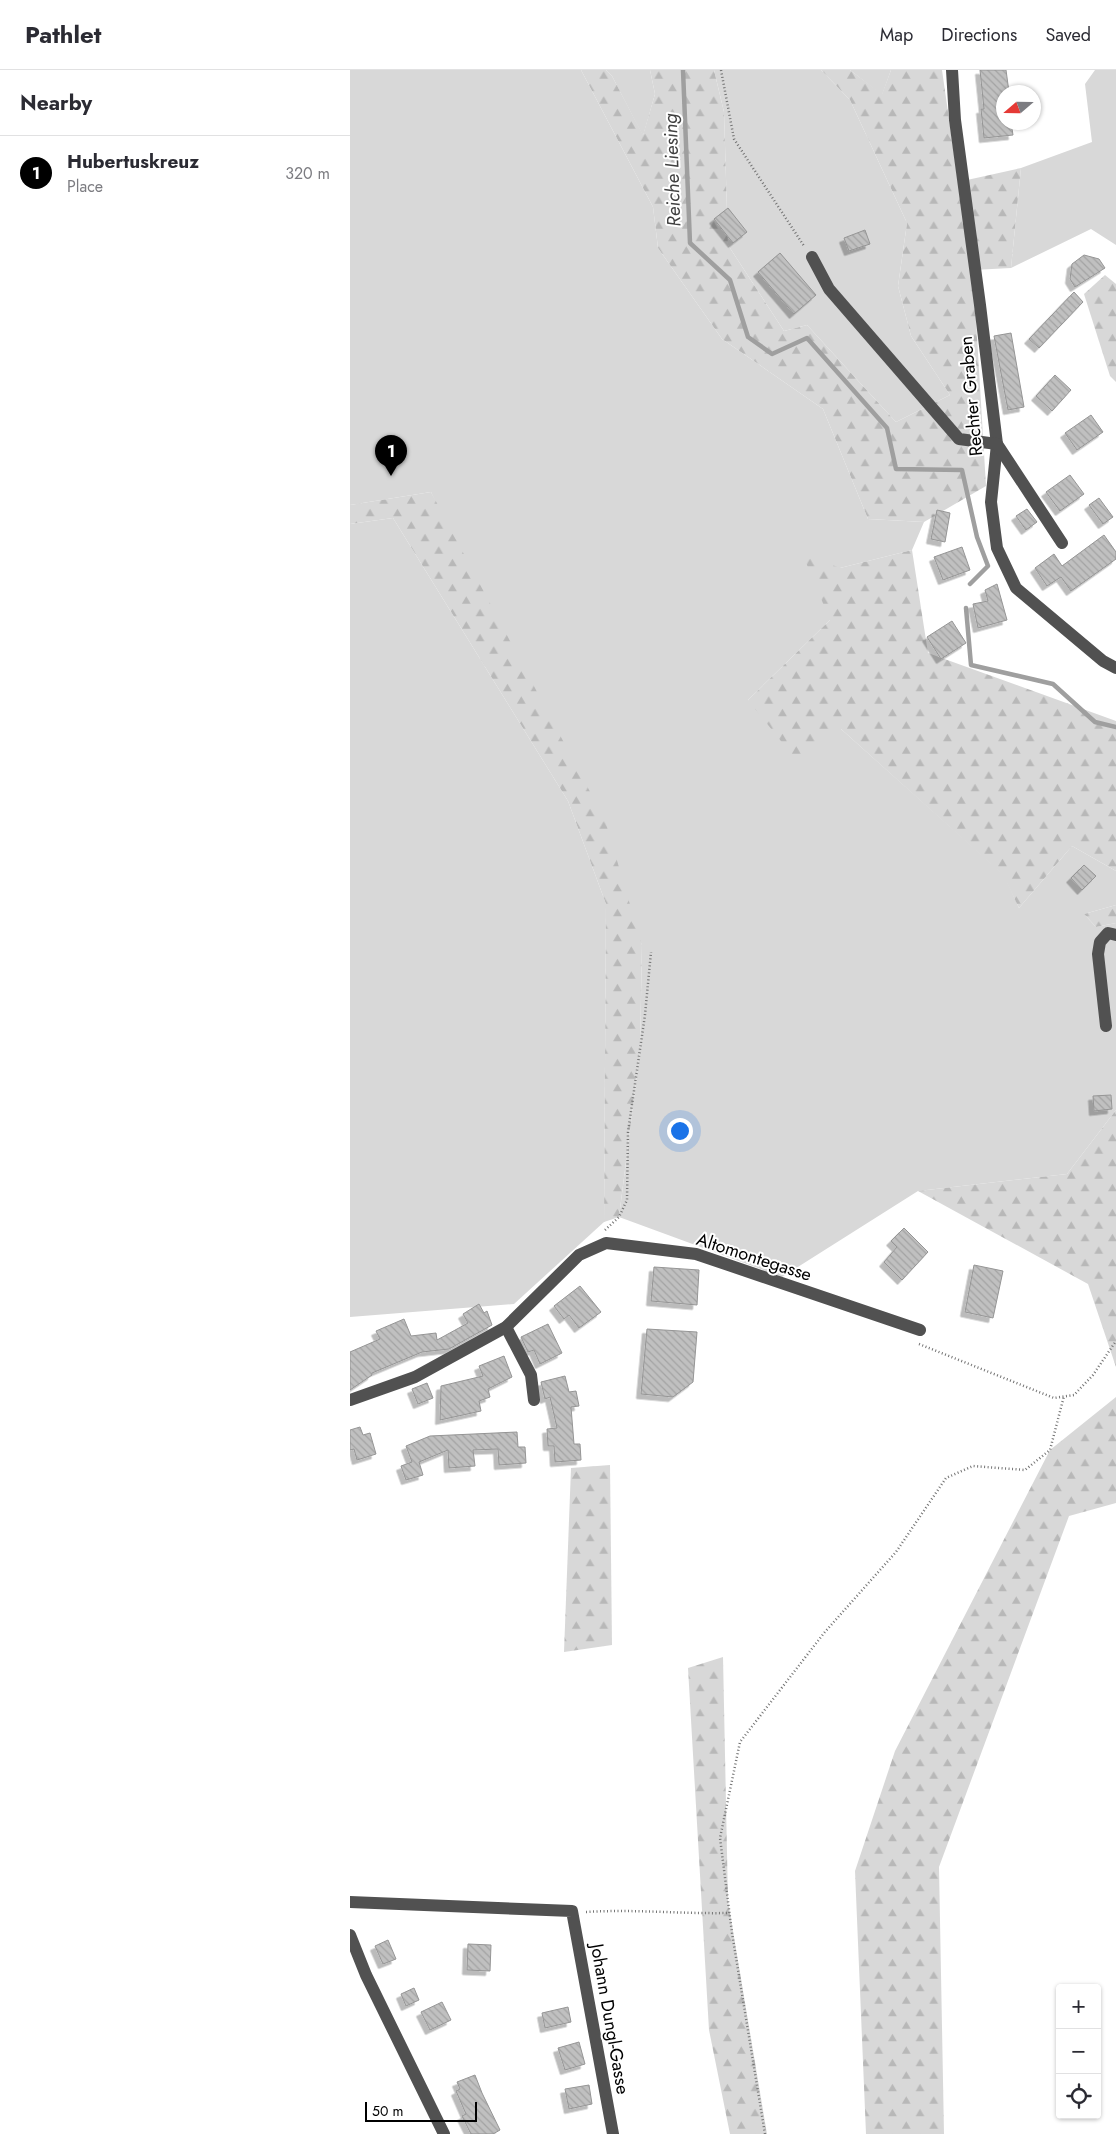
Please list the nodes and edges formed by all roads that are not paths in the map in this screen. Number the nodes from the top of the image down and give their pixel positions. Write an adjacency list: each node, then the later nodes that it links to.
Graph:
1 (952, 70): 3 (street, Rechter Graben)
2 (812, 257): 3 (street)
3 (996, 444): 4 (street); 5 (street, Rechter Graben)
4 (1062, 543)
5 (1116, 668)
6 (1116, 935): 7 (street)
7 (1106, 1026)
8 (506, 1327): 9 (street, Altomontegasse); 10 (street, Altomontegasse); 11 (street)
9 (920, 1330)
10 (350, 1400)
11 (534, 1400)
12 (350, 1902): 15 (street, Johann Dungl-Gasse)
13 (350, 1934): 14 (street)
14 (444, 2134)
15 (613, 2134)

